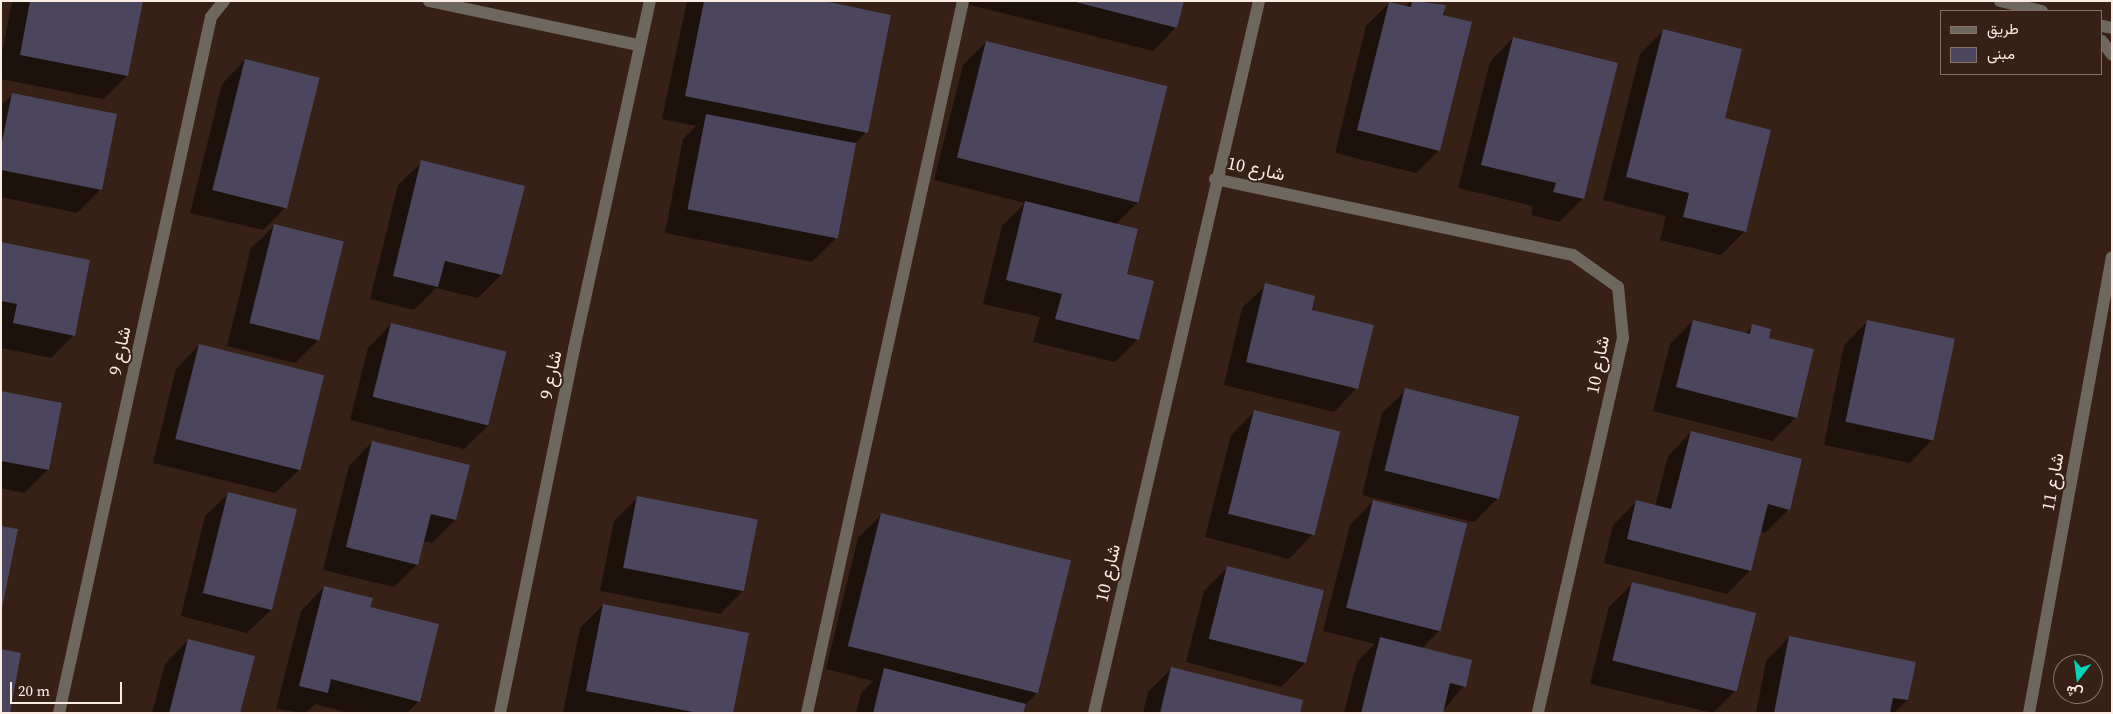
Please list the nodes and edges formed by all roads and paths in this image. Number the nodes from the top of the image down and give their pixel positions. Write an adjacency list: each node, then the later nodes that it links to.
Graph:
1 (224, 1): 14 (street, شارع 9)
2 (428, 1): 10 (street)
3 (650, 1): 10 (street, شارع 9)
4 (963, 1): 16 (street)
5 (1258, 1): 12 (street, شارع 10)
6 (2000, 1): 7 (street)
7 (2025, 4): 8 (street)
8 (2040, 10)
9 (2103, 42): 11 (street)
10 (638, 45): 15 (street, شارع 9)
11 (2112, 55)
12 (1215, 179): 17 (street, شارع 10); 18 (street, شارع 10)
13 (2112, 257): 19 (street, شارع 11)
14 (59, 713)
15 (500, 713)
16 (807, 713)
17 (1094, 713)
18 (1538, 713)
19 (2029, 713)

